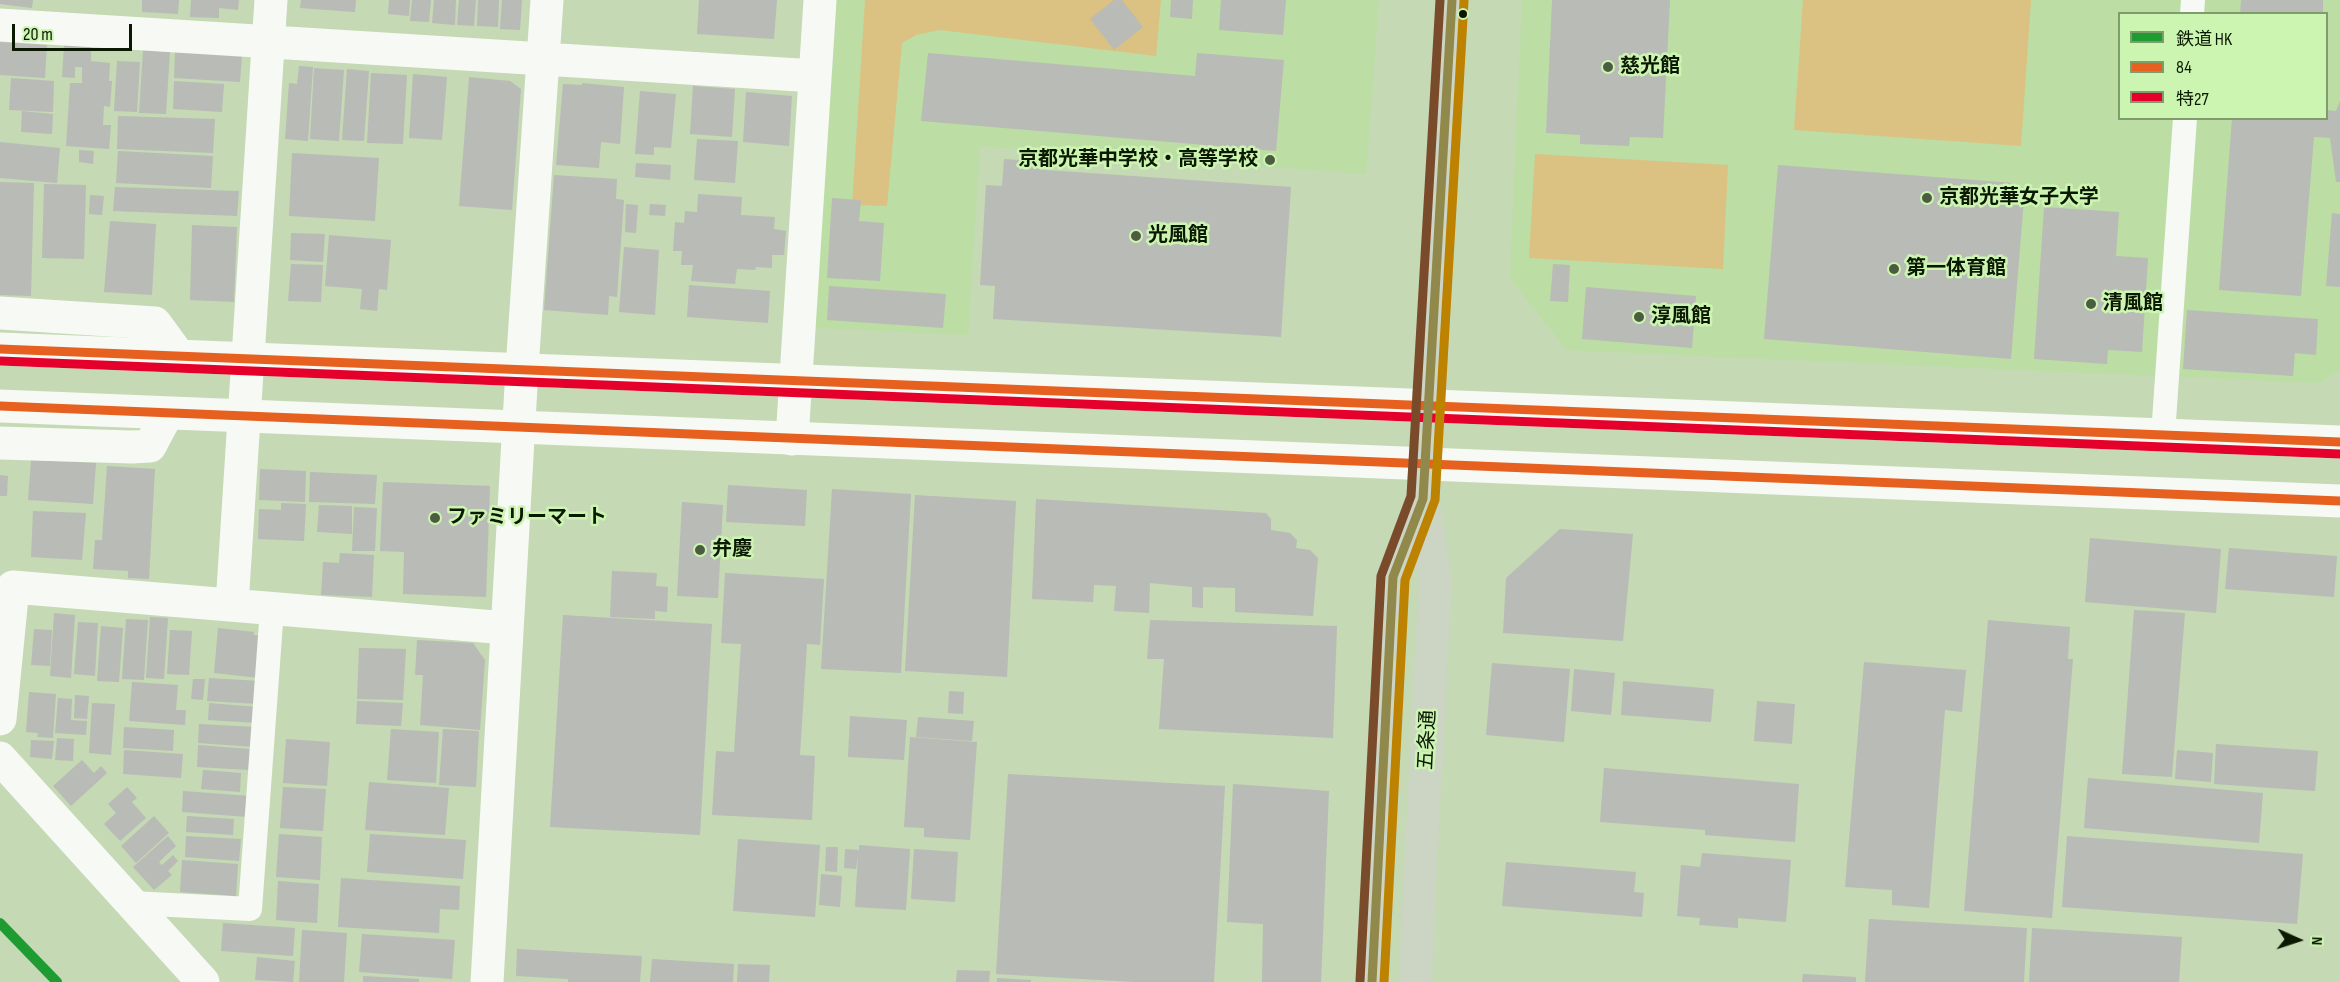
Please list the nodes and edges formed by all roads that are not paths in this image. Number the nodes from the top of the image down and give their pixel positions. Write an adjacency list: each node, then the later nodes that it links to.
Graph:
1 (271, 0): 6 (street)
2 (547, 0): 7 (street)
3 (820, 0): 8 (street)
4 (1452, 0): 17 (highway, 五条通)
5 (0, 25): 6 (street)
6 (268, 42): 7 (street); 13 (street)
7 (543, 59): 8 (street); 14 (street)
8 (815, 76): 15 (street)
9 (2185, 120): 21 (lane)
10 (0, 313): 12 (street)
11 (0, 349): 12 (street)
12 (179, 356): 13 (street)
13 (248, 359): 14 (street); 19 (street)
14 (522, 369): 15 (street); 20 (street)
15 (796, 380): 17 (street); 22 (street)
16 (0, 406): 18 (street)
17 (1429, 406): 21 (street); 25 (highway, 五条通)
18 (167, 414): 19 (street); 24 (street)
19 (244, 417): 20 (street); 28 (street)
20 (519, 428): 22 (street); 30 (street)
21 (2163, 435): 23 (street)
22 (792, 439): 25 (street)
23 (2340, 442)
24 (0, 443)
25 (1426, 464): 26 (highway, 五条通); 27 (street)
26 (1423, 499): 36 (highway, 五条通); 37 (highway, 五条通)
27 (2340, 501)
28 (232, 605): 29 (street); 31 (street)
29 (272, 609): 30 (street); 33 (lane)
30 (507, 628): 35 (street)
31 (0, 719)
32 (0, 758): 33 (street)
33 (132, 903): 34 (street)
34 (203, 982)
35 (487, 982)
36 (1372, 982)
37 (1415, 982)

